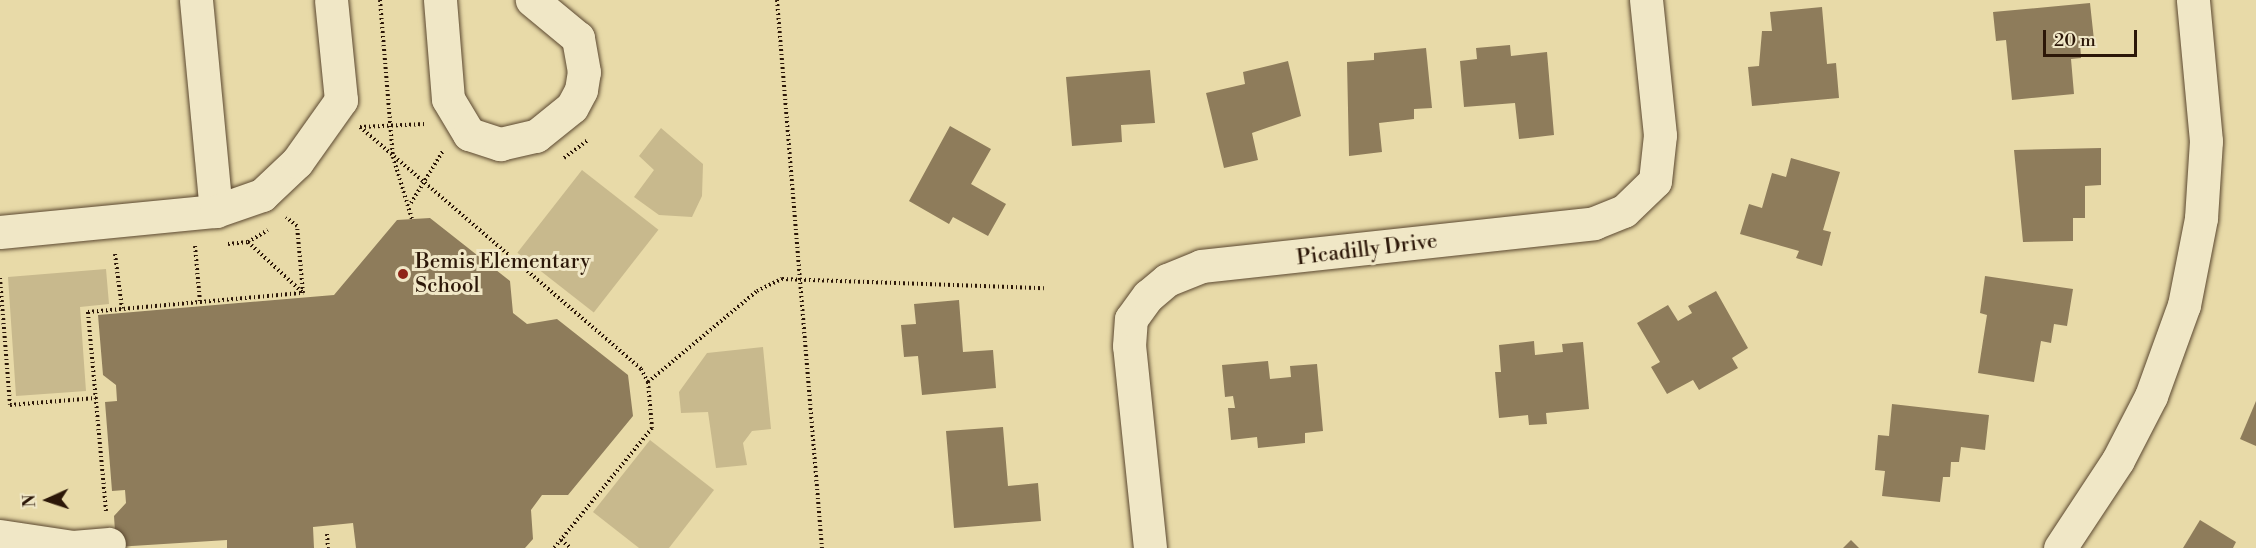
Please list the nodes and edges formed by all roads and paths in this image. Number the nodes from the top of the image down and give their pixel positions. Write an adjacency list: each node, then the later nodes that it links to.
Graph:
1 (196, 0): 21 (street)
2 (331, 0): 18 (street)
3 (380, 0): 10 (path)
4 (440, 0): 13 (street)
5 (532, 0): 13 (street)
6 (777, 0): 34 (path)
7 (1646, 0): 50 (street, Picadilly Drive)
8 (2193, 0): 51 (street)
9 (427, 115): 13 (path)
10 (390, 126): 11 (path); 13 (path); 15 (path)
11 (360, 127): 14 (path); 15 (path)
12 (597, 130): 16 (path)
13 (447, 135): 17 (path)
14 (352, 136)
15 (393, 157): 17 (path); 19 (path)
16 (555, 161)
17 (424, 185): 19 (path); 40 (path)
18 (262, 195): 21 (street); 22 (path)
19 (411, 204): 23 (path)
20 (295, 209): 22 (path)
21 (204, 212): 24 (street); 29 (path)
22 (288, 218): 26 (path); 37 (path)
23 (412, 219)
24 (113, 221): 25 (street); 32 (path)
25 (0, 232)
26 (248, 242): 27 (path); 37 (path)
27 (216, 245)
28 (205, 246): 29 (path)
29 (195, 247): 30 (path); 38 (path)
30 (183, 248)
31 (127, 254): 32 (path)
32 (116, 255): 33 (path); 39 (path)
33 (104, 256)
34 (800, 277): 36 (path); 40 (path); 49 (path)
35 (0, 278): 41 (path)
36 (1044, 288)
37 (303, 293): 38 (path)
38 (200, 302): 39 (path)
39 (122, 309): 41 (path)
40 (648, 382): 44 (path)
41 (96, 398): 45 (path)
42 (327, 534): 46 (path)
43 (0, 536): 45 (street)
44 (561, 540): 47 (path); 48 (path)
45 (108, 543)
46 (328, 548)
47 (554, 548)
48 (571, 548)
49 (822, 548)
50 (1150, 548)
51 (2060, 548)

